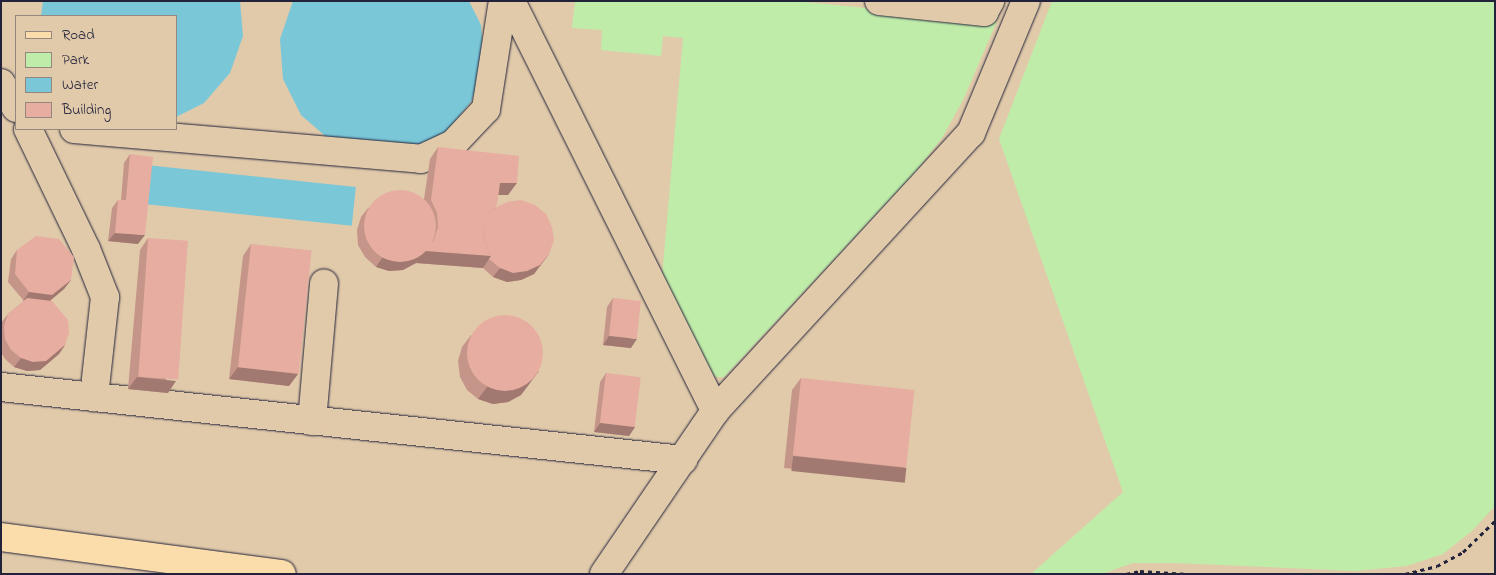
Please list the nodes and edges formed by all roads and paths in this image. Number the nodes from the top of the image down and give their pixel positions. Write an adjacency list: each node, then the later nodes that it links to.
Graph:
1 (503, 1): 9 (lane)
2 (511, 1): 13 (lane)
3 (879, 1): 4 (lane)
4 (990, 1)
5 (1026, 1): 13 (lane)
6 (1, 83): 7 (lane)
7 (15, 106)
8 (28, 130): 12 (lane)
9 (86, 130)
10 (324, 284): 14 (lane)
11 (1, 387): 12 (lane)
12 (94, 397): 14 (lane)
13 (715, 411): 15 (lane)
14 (312, 421): 15 (lane)
15 (684, 460): 19 (lane)
16 (1495, 521): 22 (path)
17 (1, 537): 18 (main road)
18 (282, 574)
19 (604, 574)
20 (1126, 574): 21 (path)
21 (1188, 574)
22 (1405, 574)

